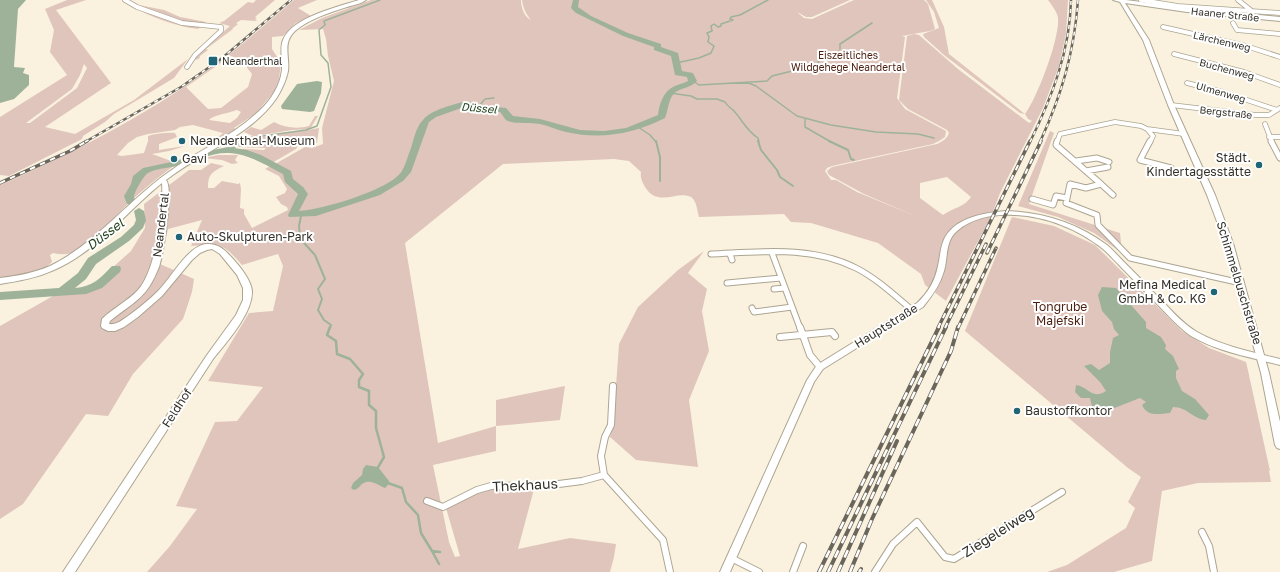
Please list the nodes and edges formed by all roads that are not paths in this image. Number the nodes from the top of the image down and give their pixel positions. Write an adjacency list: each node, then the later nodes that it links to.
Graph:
1 (125, 0): 22 (street)
2 (364, 0): 36 (main road)
3 (1115, 0): 6 (main road, Haaner Straße)
4 (1168, 0): 8 (street)
5 (1238, 0): 9 (street)
6 (1122, 1): 7 (main road, Haaner Straße); 10 (main road, Schimmelbuschstraße)
7 (1140, 2): 8 (street); 10 (main road); 12 (main road, Haaner Straße)
8 (1168, 5): 9 (street)
9 (1253, 12): 11 (street)
10 (1131, 13): 25 (main road, Schimmelbuschstraße)
11 (1280, 13)
12 (1280, 19)
13 (1233, 23): 15 (street)
14 (1163, 26): 21 (street, Lärchenweg)
15 (1237, 30): 16 (street); 18 (street)
16 (1260, 32): 17 (street); 19 (street)
17 (1280, 34)
18 (1241, 37)
19 (1263, 37)
20 (1174, 54): 24 (street, Buchenweg)
21 (1280, 57)
22 (187, 67)
23 (1188, 83): 26 (street, Ulmenweg)
24 (1280, 85)
25 (1171, 105): 26 (street, Bergstraße); 29 (main road, Schimmelbuschstraße)
26 (1279, 109)
27 (1265, 124): 30 (street)
28 (1147, 129): 29 (street); 33 (street); 34 (street)
29 (1184, 134): 49 (main road, Schimmelbuschstraße)
30 (1269, 137): 31 (street); 32 (street)
31 (1280, 137)
32 (1280, 158)
33 (1076, 162): 35 (street); 35 (street)
34 (1171, 168)
35 (1086, 171): 37 (street)
36 (162, 180): 41 (main road, Neandertal); 47 (main road)
37 (1101, 184): 38 (street); 39 (street)
38 (1113, 195)
39 (1067, 198): 40 (street); 49 (street)
40 (1032, 199)
41 (213, 246): 69 (main road, Feldhof)
42 (772, 252): 44 (street); 46 (street); 54 (street)
43 (711, 254): 44 (street)
44 (730, 254): 45 (street)
45 (732, 260)
46 (781, 278): 48 (street); 50 (street)
47 (0, 281)
48 (727, 283)
49 (1240, 283): 58 (main road, Schimmelbuschstraße)
50 (785, 288): 51 (street); 52 (street)
51 (774, 289)
52 (792, 307): 53 (street); 55 (street)
53 (752, 308)
54 (912, 310): 58 (street, Hauptstraße); 60 (street, Hauptstraße)
55 (803, 335): 56 (street); 57 (street); 60 (street)
56 (835, 336)
57 (780, 338)
58 (1261, 358): 59 (street, Hauptstraße); 62 (main road, Schimmelbuschstraße)
59 (1280, 362)
60 (820, 367): 68 (street, Hauptstraße)
61 (613, 386): 63 (street)
62 (1280, 445)
63 (604, 475): 65 (street, Thekhaus); 70 (street)
64 (1062, 492): 74 (street, Ziegeleiweg)
65 (427, 501)
66 (1202, 532): 75 (street)
67 (804, 546): 73 (street)
68 (731, 558): 71 (street, Hauptstraße); 72 (street)
69 (69, 572)
70 (670, 572)
71 (725, 572)
72 (758, 572)
73 (793, 572)
74 (875, 572)
75 (1214, 572)

